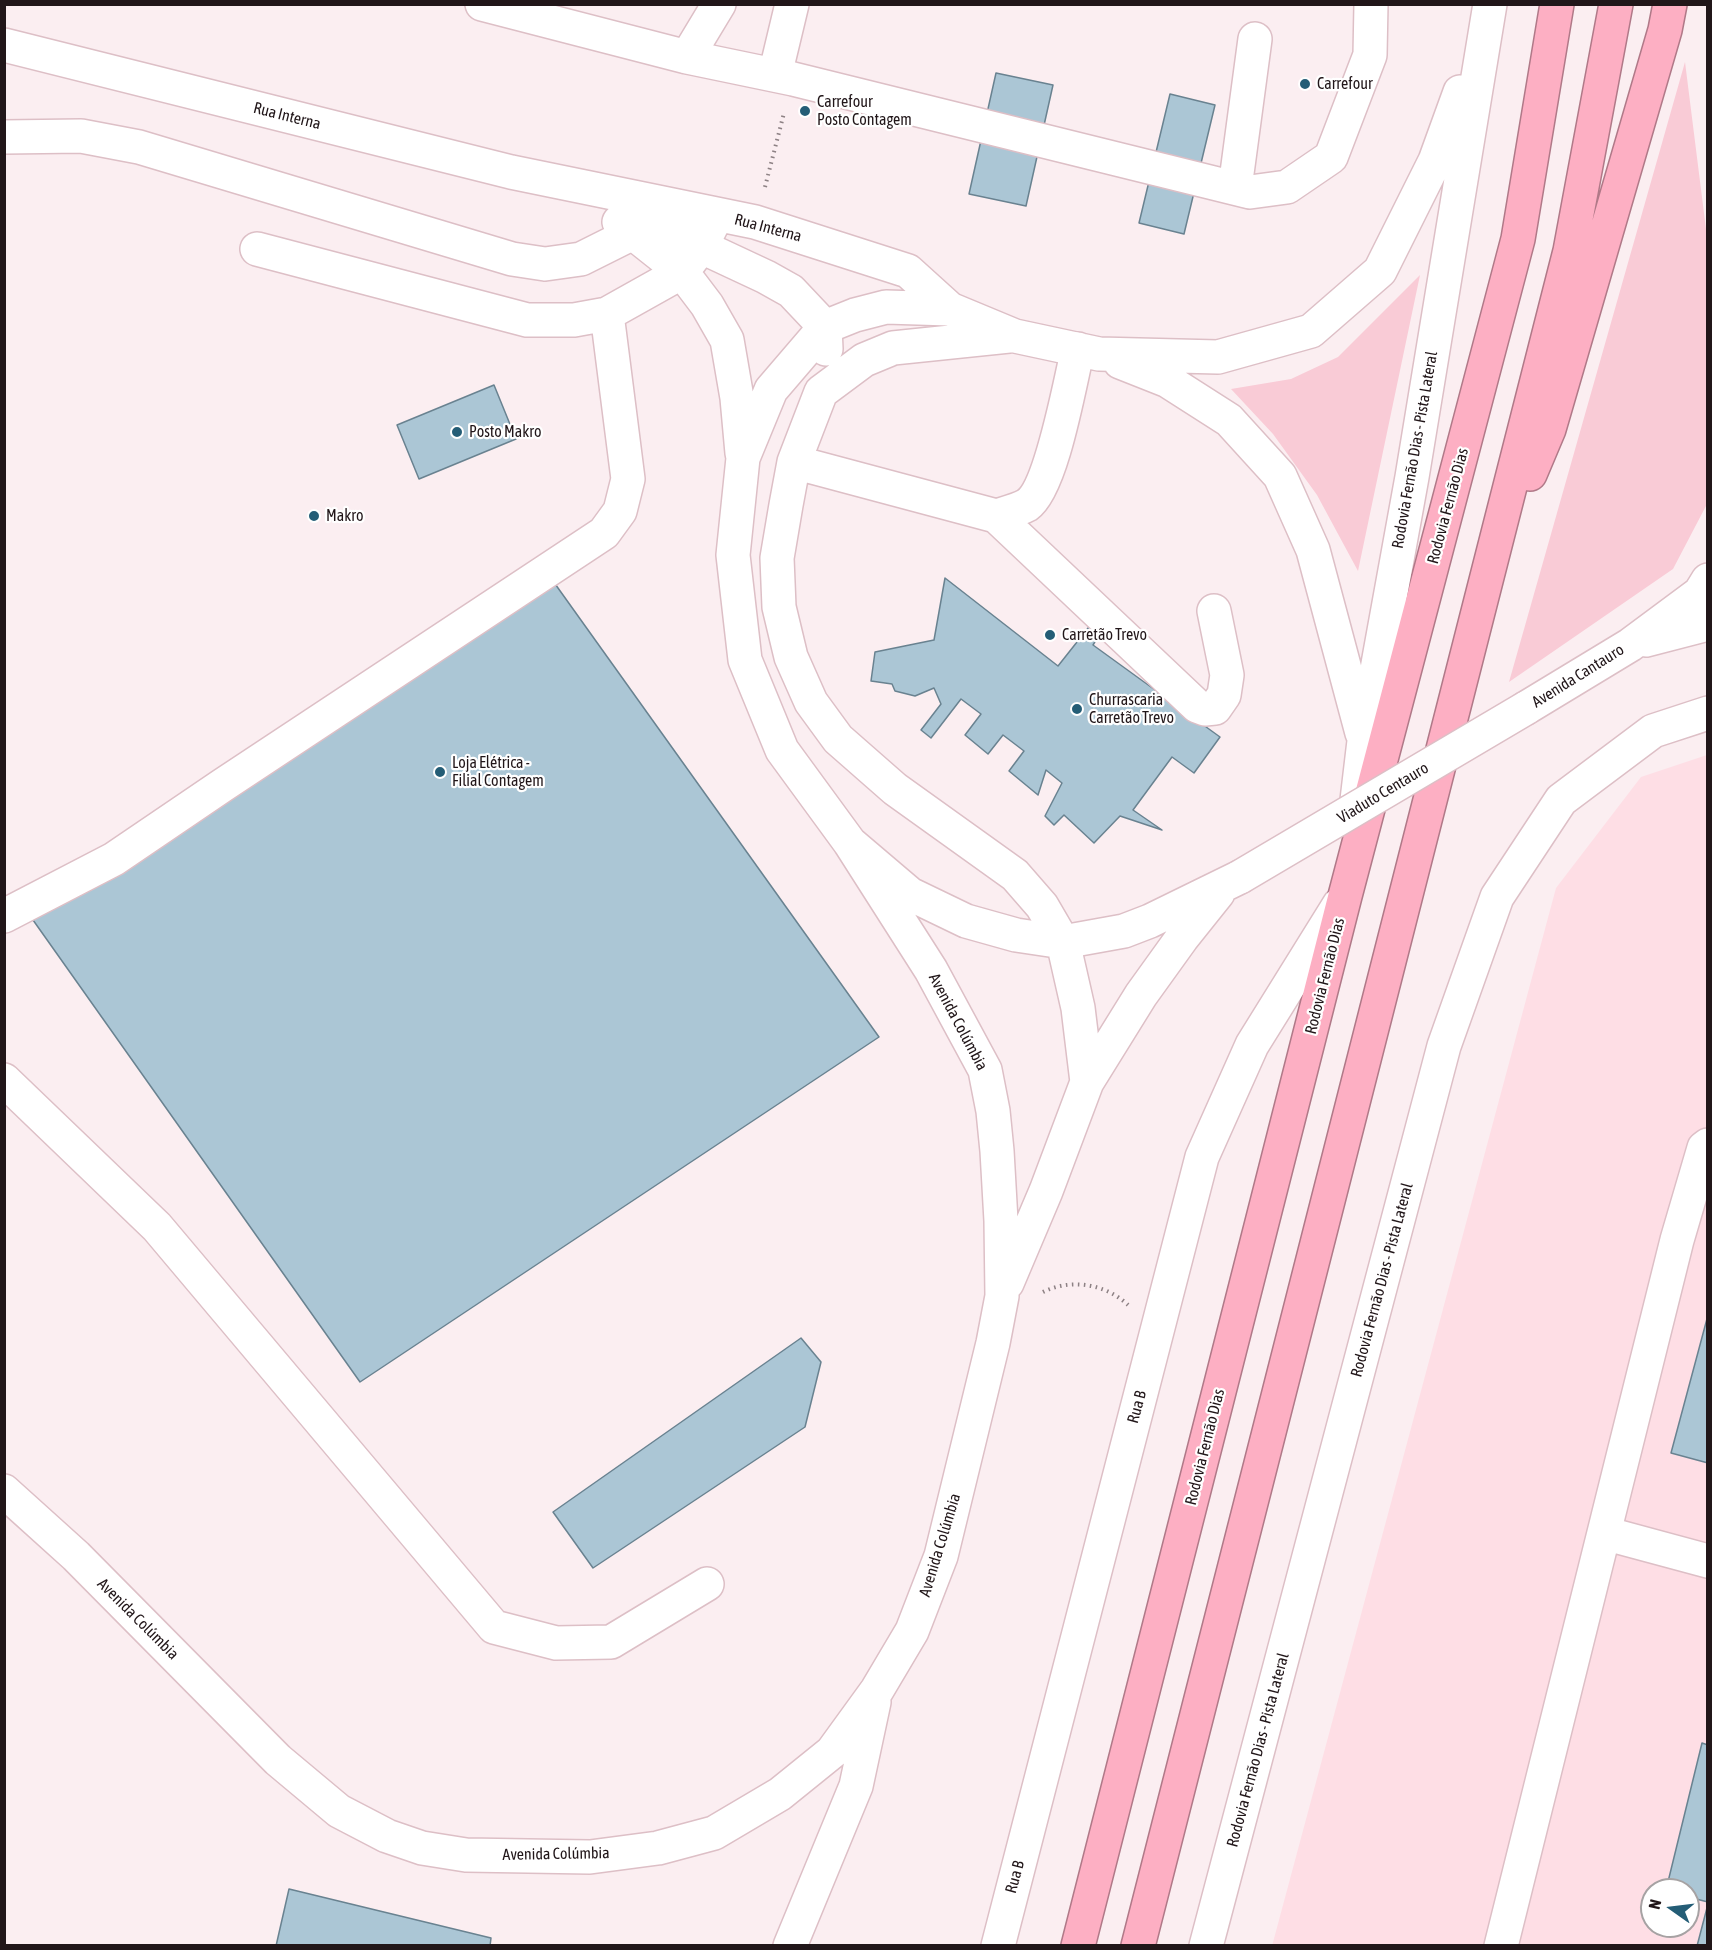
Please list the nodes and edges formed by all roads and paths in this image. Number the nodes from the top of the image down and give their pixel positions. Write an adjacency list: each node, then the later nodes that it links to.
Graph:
1 (482, 4): 11 (street)
2 (719, 4): 11 (street)
3 (792, 4): 12 (street)
4 (1371, 4): 14 (street)
5 (1557, 4): 39 (highway, Rodovia Fernão Dias)
6 (1616, 4): 29 (highway)
7 (1670, 4): 29 (highway)
8 (1489, 8): 24 (street); 36 (street, Rodovia Fernão Dias - Pista Lateral)
9 (1255, 39): 14 (street)
10 (4, 45): 16 (street, Rua Interna)
11 (687, 57): 12 (street)
12 (784, 77): 14 (street); 17 (path)
13 (4, 137): 16 (street)
14 (1235, 188)
15 (717, 215): 16 (street, Rua Interna); 17 (street, Rua Interna); 19 (street)
16 (647, 219): 19 (street, Rua Interna)
17 (755, 222): 20 (street, Rua Interna)
18 (257, 249): 21 (street)
19 (692, 260): 21 (street); 22 (street); 26 (street, Rua Interna)
20 (951, 309): 22 (street); 23 (street)
21 (608, 314): 40 (street)
22 (825, 327): 25 (street); 26 (street)
23 (1015, 336): 24 (street); 25 (street)
24 (1088, 351): 28 (street); 36 (street)
25 (821, 392): 27 (street)
26 (742, 458): 37 (street)
27 (794, 462): 28 (street); 41 (street)
28 (996, 516): 31 (street)
29 (1490, 566): 56 (highway)
30 (1707, 580): 33 (street)
31 (1214, 610)
32 (1707, 624): 33 (street)
33 (1630, 645): 34 (street, Avenida Cantauro)
34 (1526, 708): 38 (street, Viaduto Centauro, bridge)
35 (1707, 713): 57 (street, Rodovia Fernão Dias - Pista Lateral)
36 (1364, 741): 39 (street, Rodovia Fernão Dias - Pista Lateral)
37 (850, 843): 41 (street, Viaduto Centauro); 46 (street, Avenida Colúmbia)
38 (1231, 882): 41 (street, Viaduto Centauro); 43 (street, Avenida Colúmbia)
39 (1345, 896): 54 (street, Rua B); 55 (highway, Rodovia Fernão Dias)
40 (4, 916)
41 (1064, 942): 43 (street)
42 (4, 1080): 51 (street)
43 (1087, 1082): 46 (street, Avenida Colúmbia)
44 (1707, 1145): 49 (street)
45 (1039, 1294): 47 (path)
46 (1002, 1296): 52 (street, Avenida Colúmbia)
47 (1132, 1311)
48 (4, 1491): 52 (street, Avenida Colúmbia)
49 (1604, 1533): 50 (street); 58 (street)
50 (1707, 1561)
51 (707, 1584)
52 (877, 1690): 53 (street)
53 (790, 1946)
54 (998, 1946)
55 (1078, 1946)
56 (1138, 1946)
57 (1206, 1946)
58 (1501, 1946)

